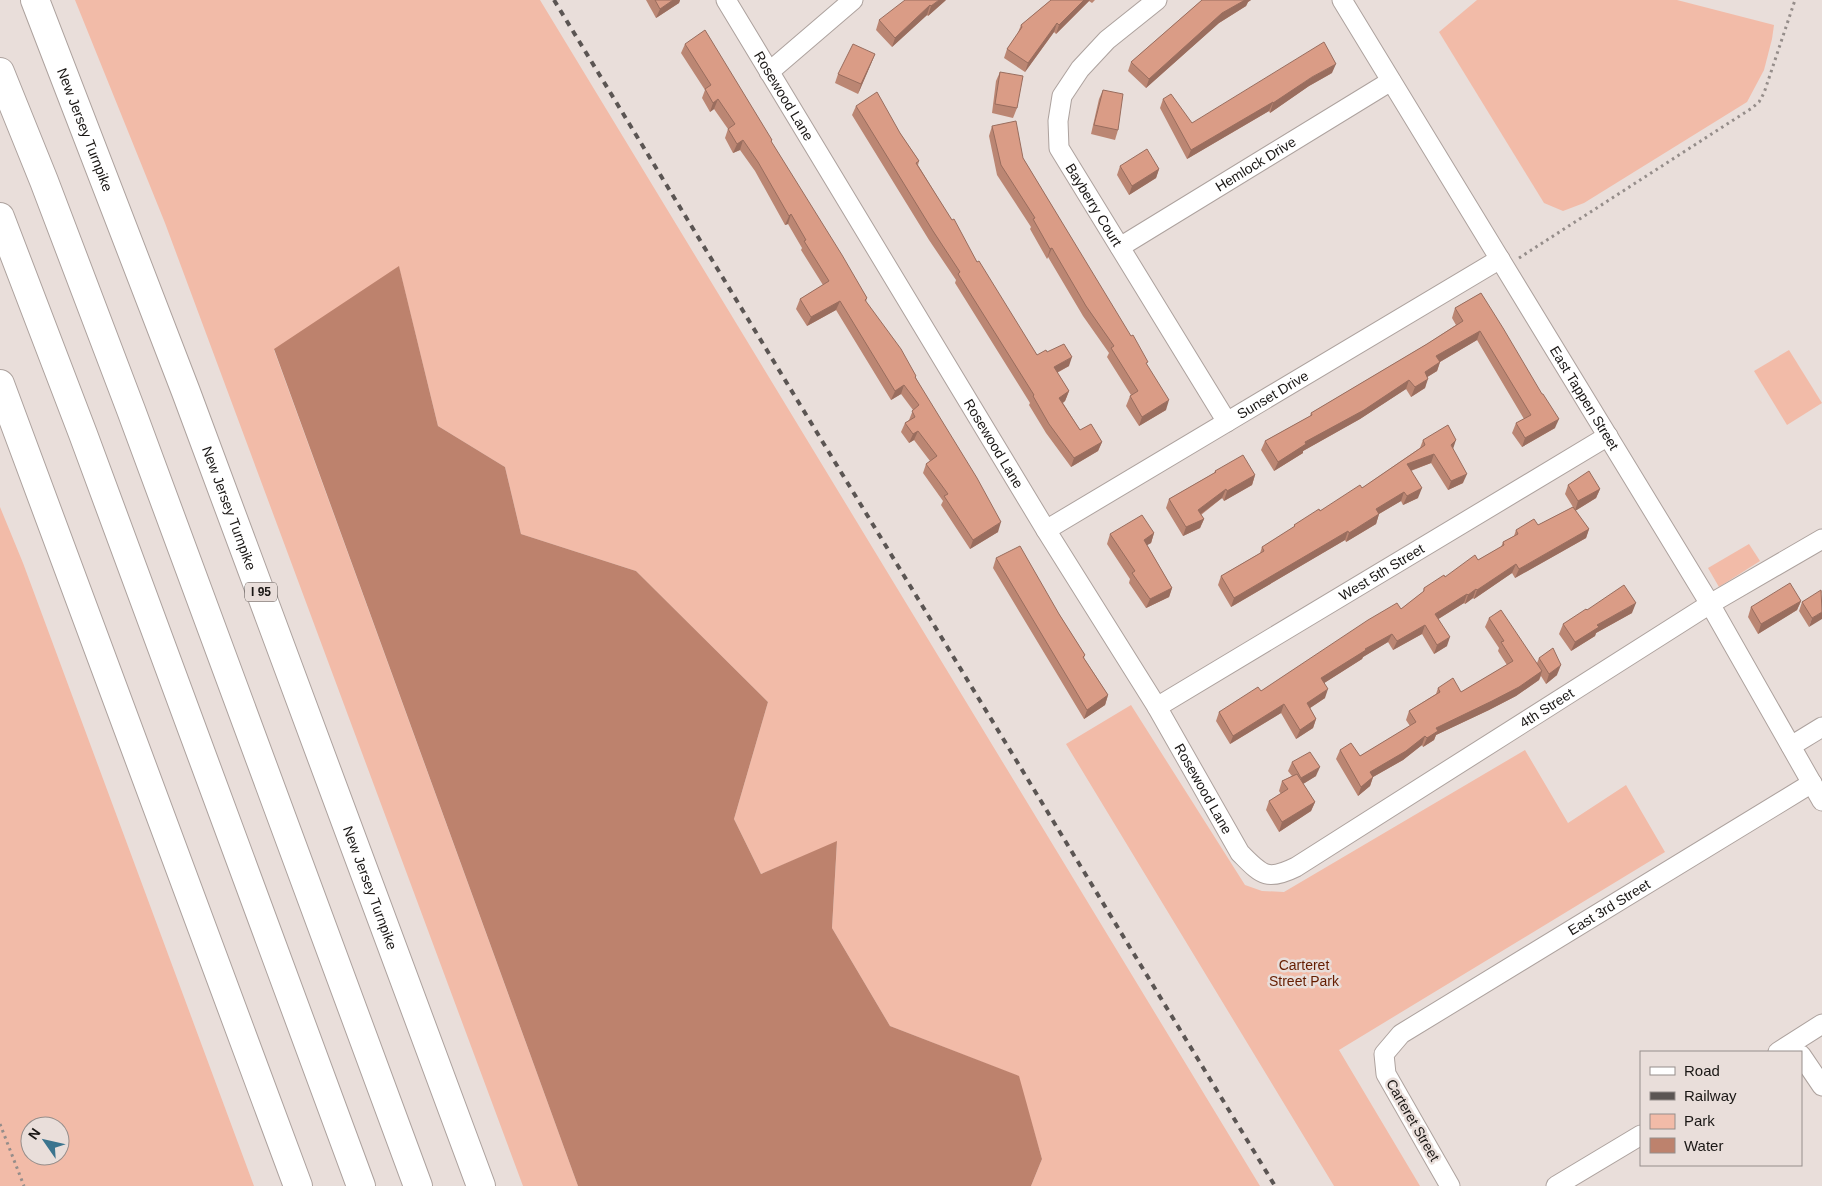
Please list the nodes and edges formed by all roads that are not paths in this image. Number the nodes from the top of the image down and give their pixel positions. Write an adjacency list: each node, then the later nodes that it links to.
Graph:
1 (35, 0): 33 (highway, New Jersey Turnpike / I 95)
2 (726, 0): 7 (street, Rosewood Lane)
3 (853, 0): 7 (street)
4 (1157, 0): 10 (street, Bayberry Court)
5 (1342, 0): 8 (street, East Tappen Street)
6 (0, 72): 32 (highway)
7 (769, 72): 15 (street, Rosewood Lane)
8 (1391, 81): 10 (street, Hemlock Drive); 11 (street, East Tappen Street)
9 (0, 217): 31 (highway)
10 (1120, 247): 13 (street, Bayberry Court)
11 (1500, 259): 13 (street, Sunset Drive); 14 (street, East Tappen Street)
12 (0, 384): 30 (highway)
13 (1227, 422): 15 (street, Sunset Drive)
14 (1608, 436): 17 (street, East Tappen Street); 18 (street, West 5th Street)
15 (1046, 530): 18 (street, Rosewood Lane)
16 (1822, 538): 17 (street, 4th Street)
17 (1710, 604): 20 (street, East Tappen Street); 23 (street, 4th Street)
18 (1156, 707): 23 (street, Rosewood Lane)
19 (1822, 727): 20 (street)
20 (1791, 746): 21 (street, East Tappen Street)
21 (1812, 783): 22 (street, East Tappen Street); 25 (street, East 3rd Street)
22 (1822, 801)
23 (1270, 874)
24 (1822, 1024): 26 (street)
25 (1406, 1031): 34 (street, Carteret Street)
26 (1793, 1051)
27 (1802, 1062): 28 (street)
28 (1822, 1086)
29 (1640, 1136): 35 (street)
30 (298, 1186)
31 (360, 1186)
32 (418, 1186)
33 (481, 1186)
34 (1450, 1186)
35 (1556, 1186)

